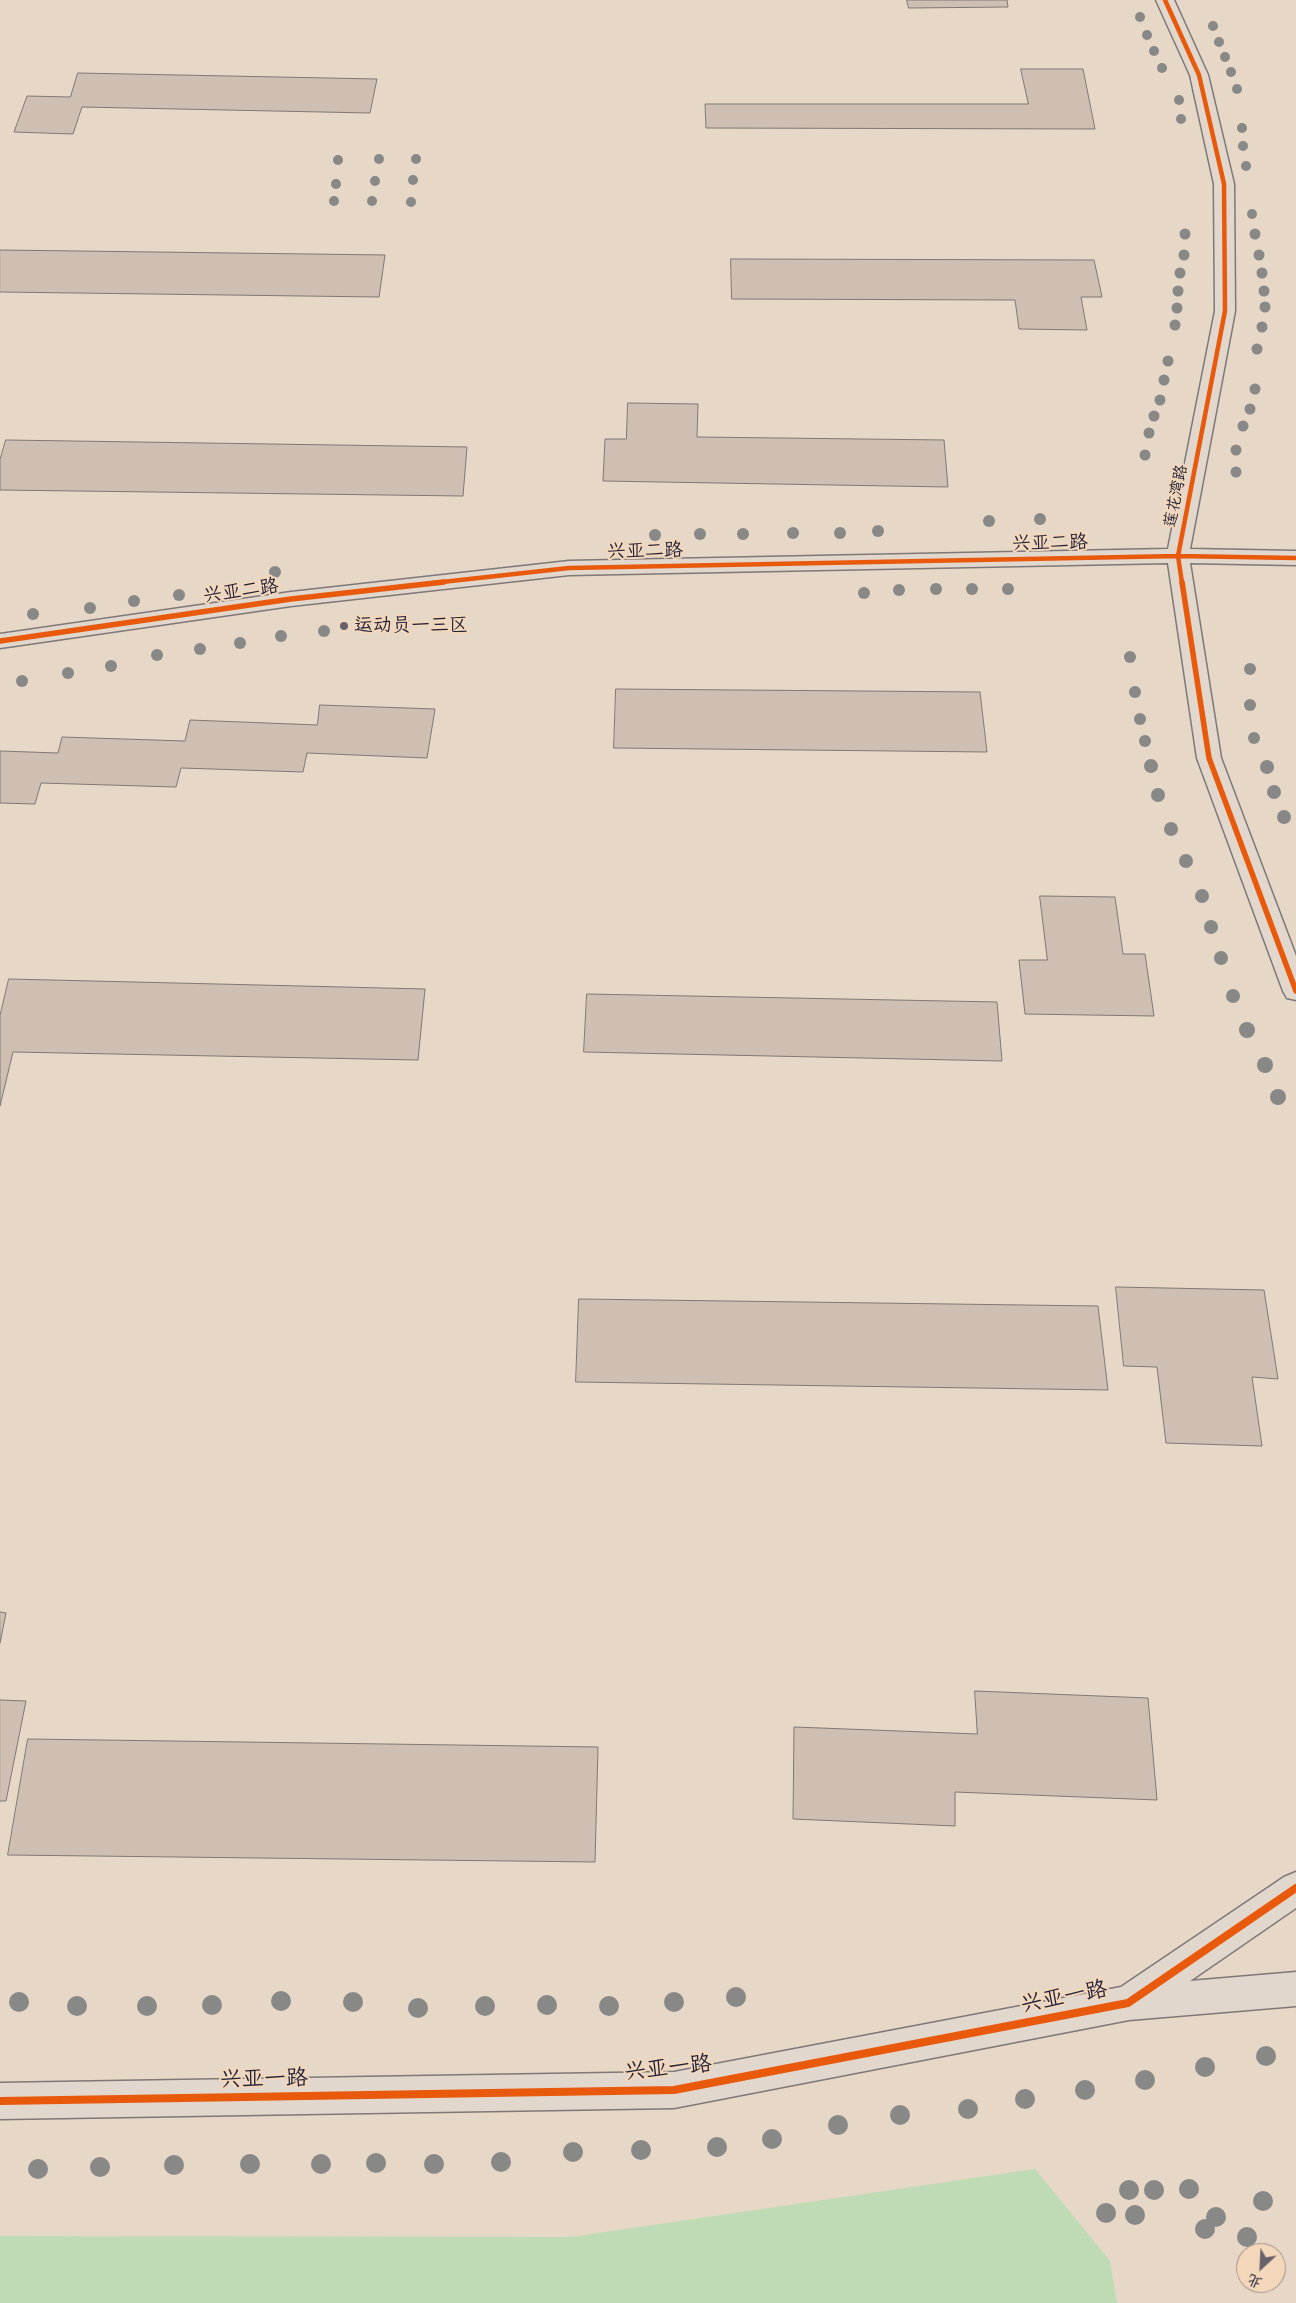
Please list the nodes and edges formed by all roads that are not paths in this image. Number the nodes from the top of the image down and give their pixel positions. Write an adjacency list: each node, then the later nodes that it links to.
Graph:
1 (1165, 0): 2 (street, 莲花湾路)
2 (1178, 556): 3 (street, 兴亚二路); 4 (street, 兴亚二路); 5 (street, 莲花湾路)
3 (1296, 558)
4 (0, 641)
5 (1296, 991)
6 (1296, 1888): 8 (street, 兴亚一路)
7 (1296, 1988): 8 (street)
8 (1128, 2003): 9 (street, 兴亚一路)
9 (0, 2101)

